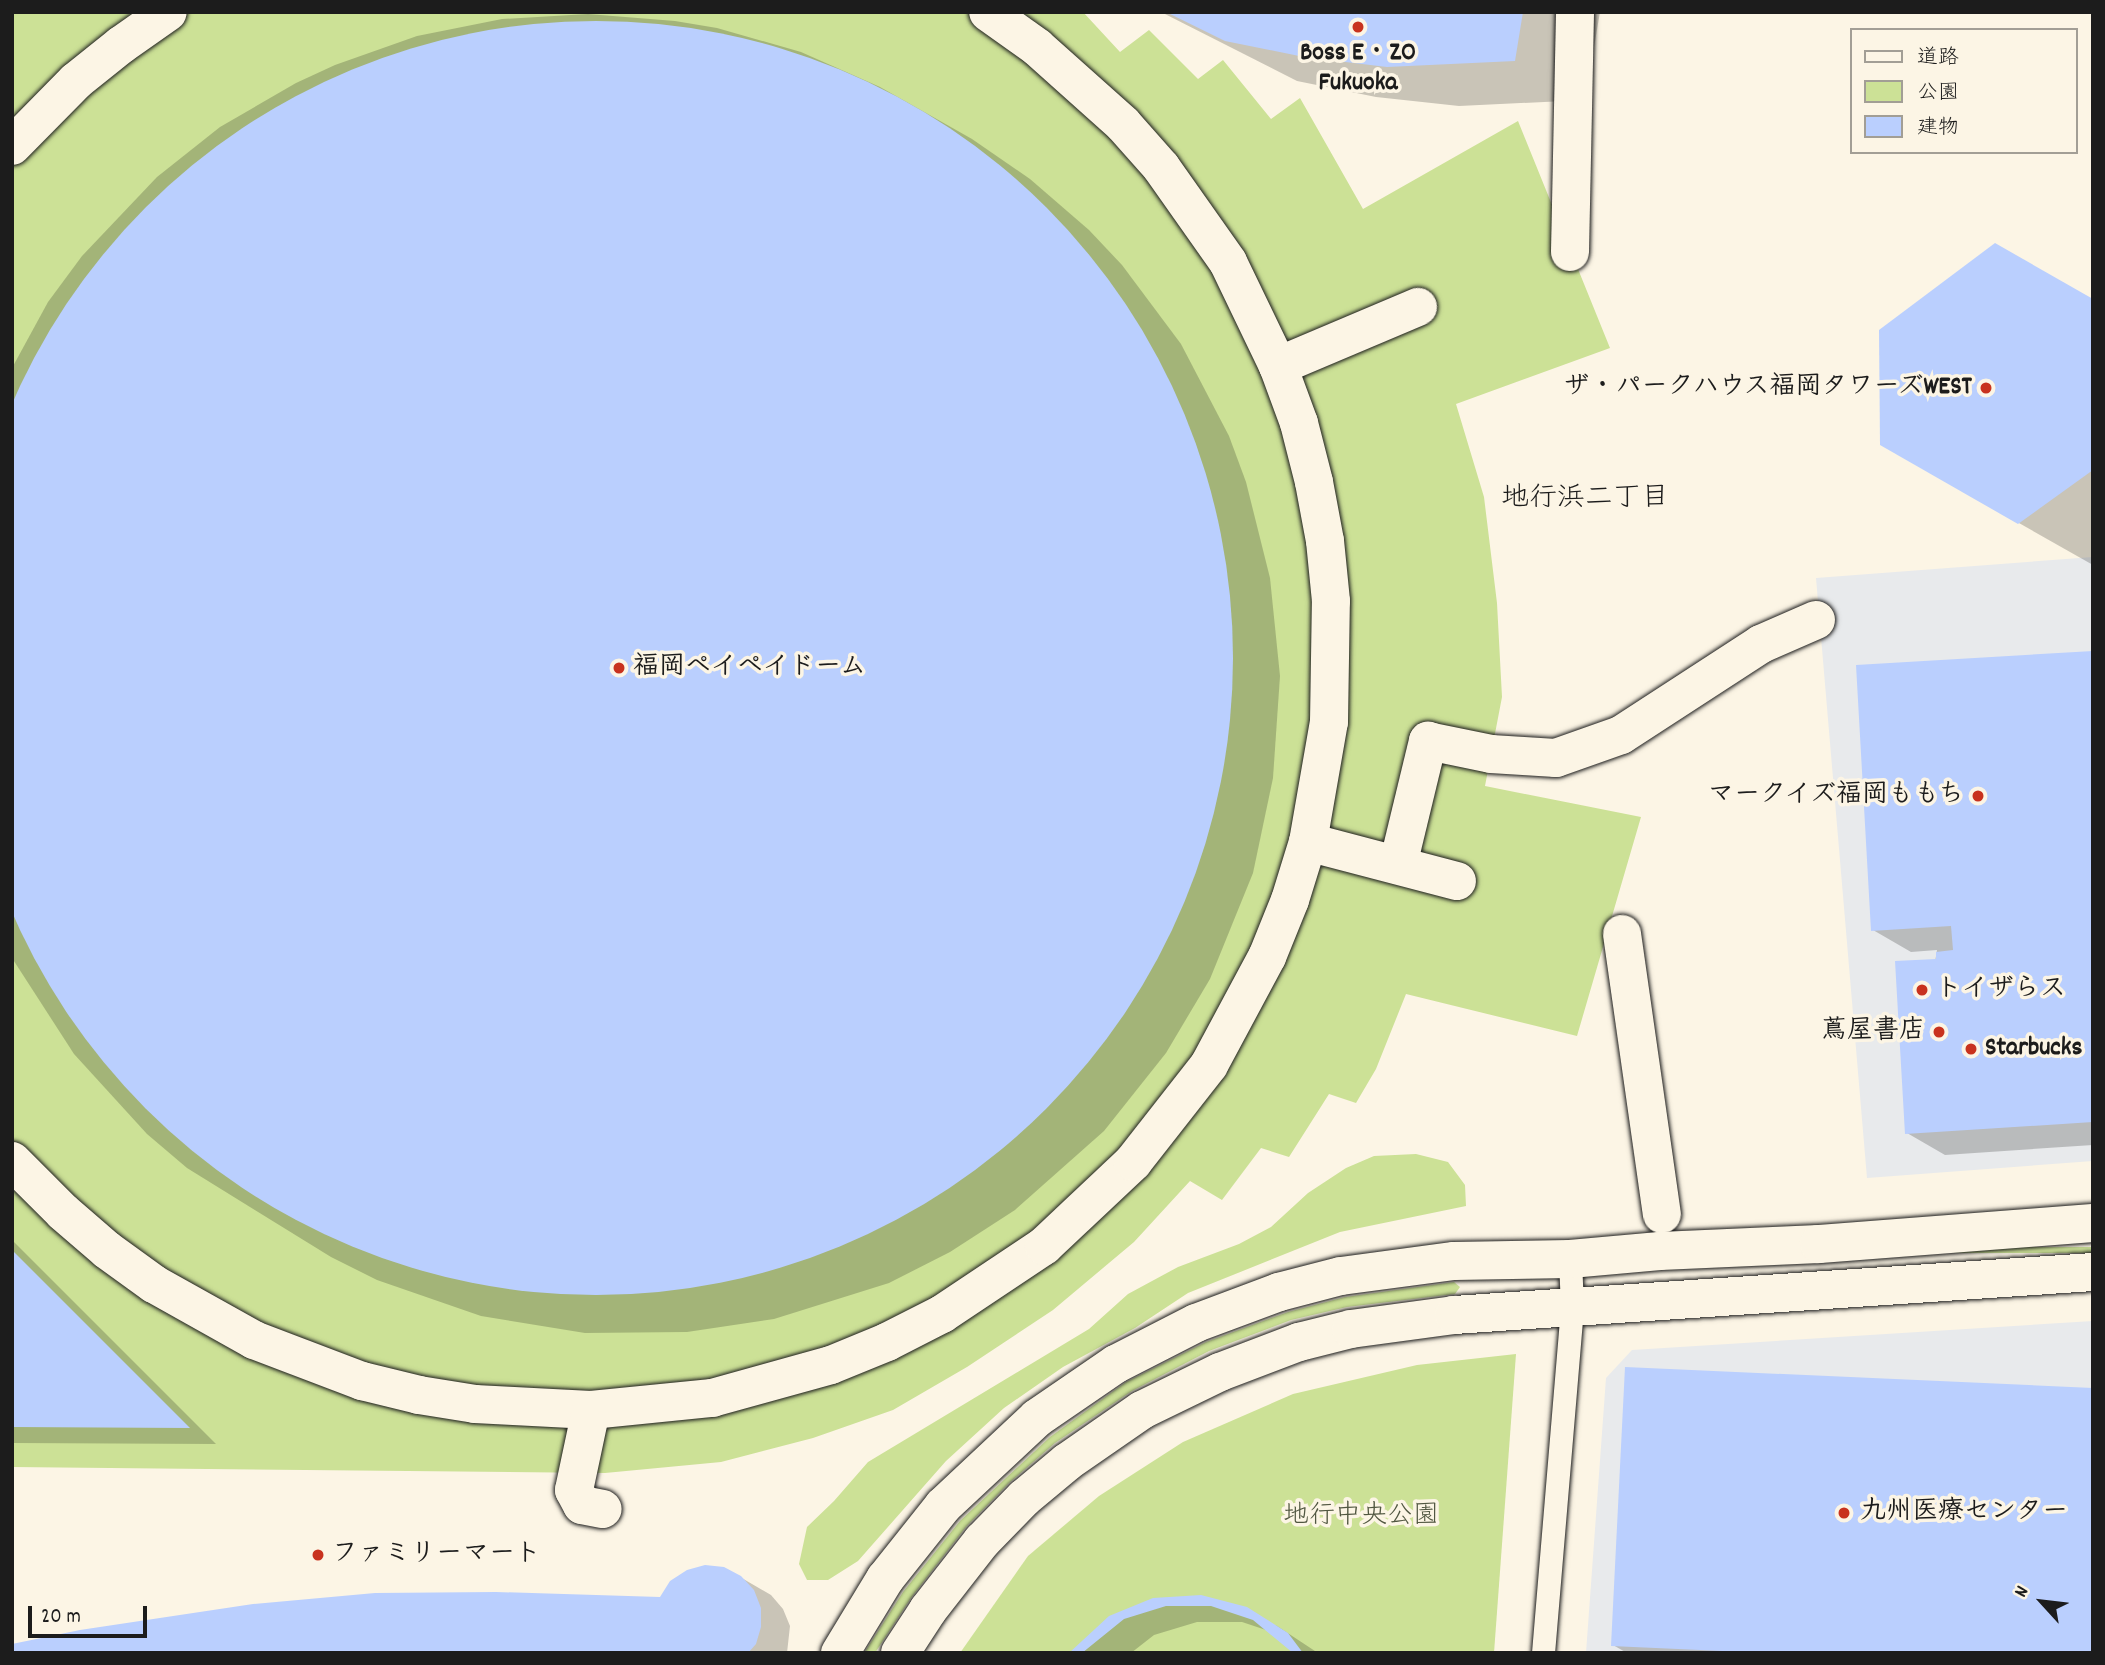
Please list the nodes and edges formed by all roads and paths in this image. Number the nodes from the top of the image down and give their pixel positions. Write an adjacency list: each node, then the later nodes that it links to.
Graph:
1 (168, 12): 4 (street)
2 (988, 12): 7 (street)
3 (1575, 12): 5 (street)
4 (12, 146)
5 (1570, 252)
6 (1418, 307): 7 (street)
7 (1278, 366): 9 (street)
8 (1816, 621): 10 (street)
9 (1308, 842): 10 (street); 19 (street)
10 (1398, 865): 11 (street)
11 (1457, 881)
12 (1622, 934): 14 (street)
13 (12, 1161): 19 (street)
14 (1662, 1213)
15 (2093, 1223): 16 (street)
16 (1570, 1259): 18 (lane); 21 (street)
17 (2093, 1272): 18 (street)
18 (1573, 1307): 22 (street); 23 (lane)
19 (591, 1410): 20 (street)
20 (603, 1509)
21 (840, 1653)
22 (900, 1653)
23 (1543, 1653)

